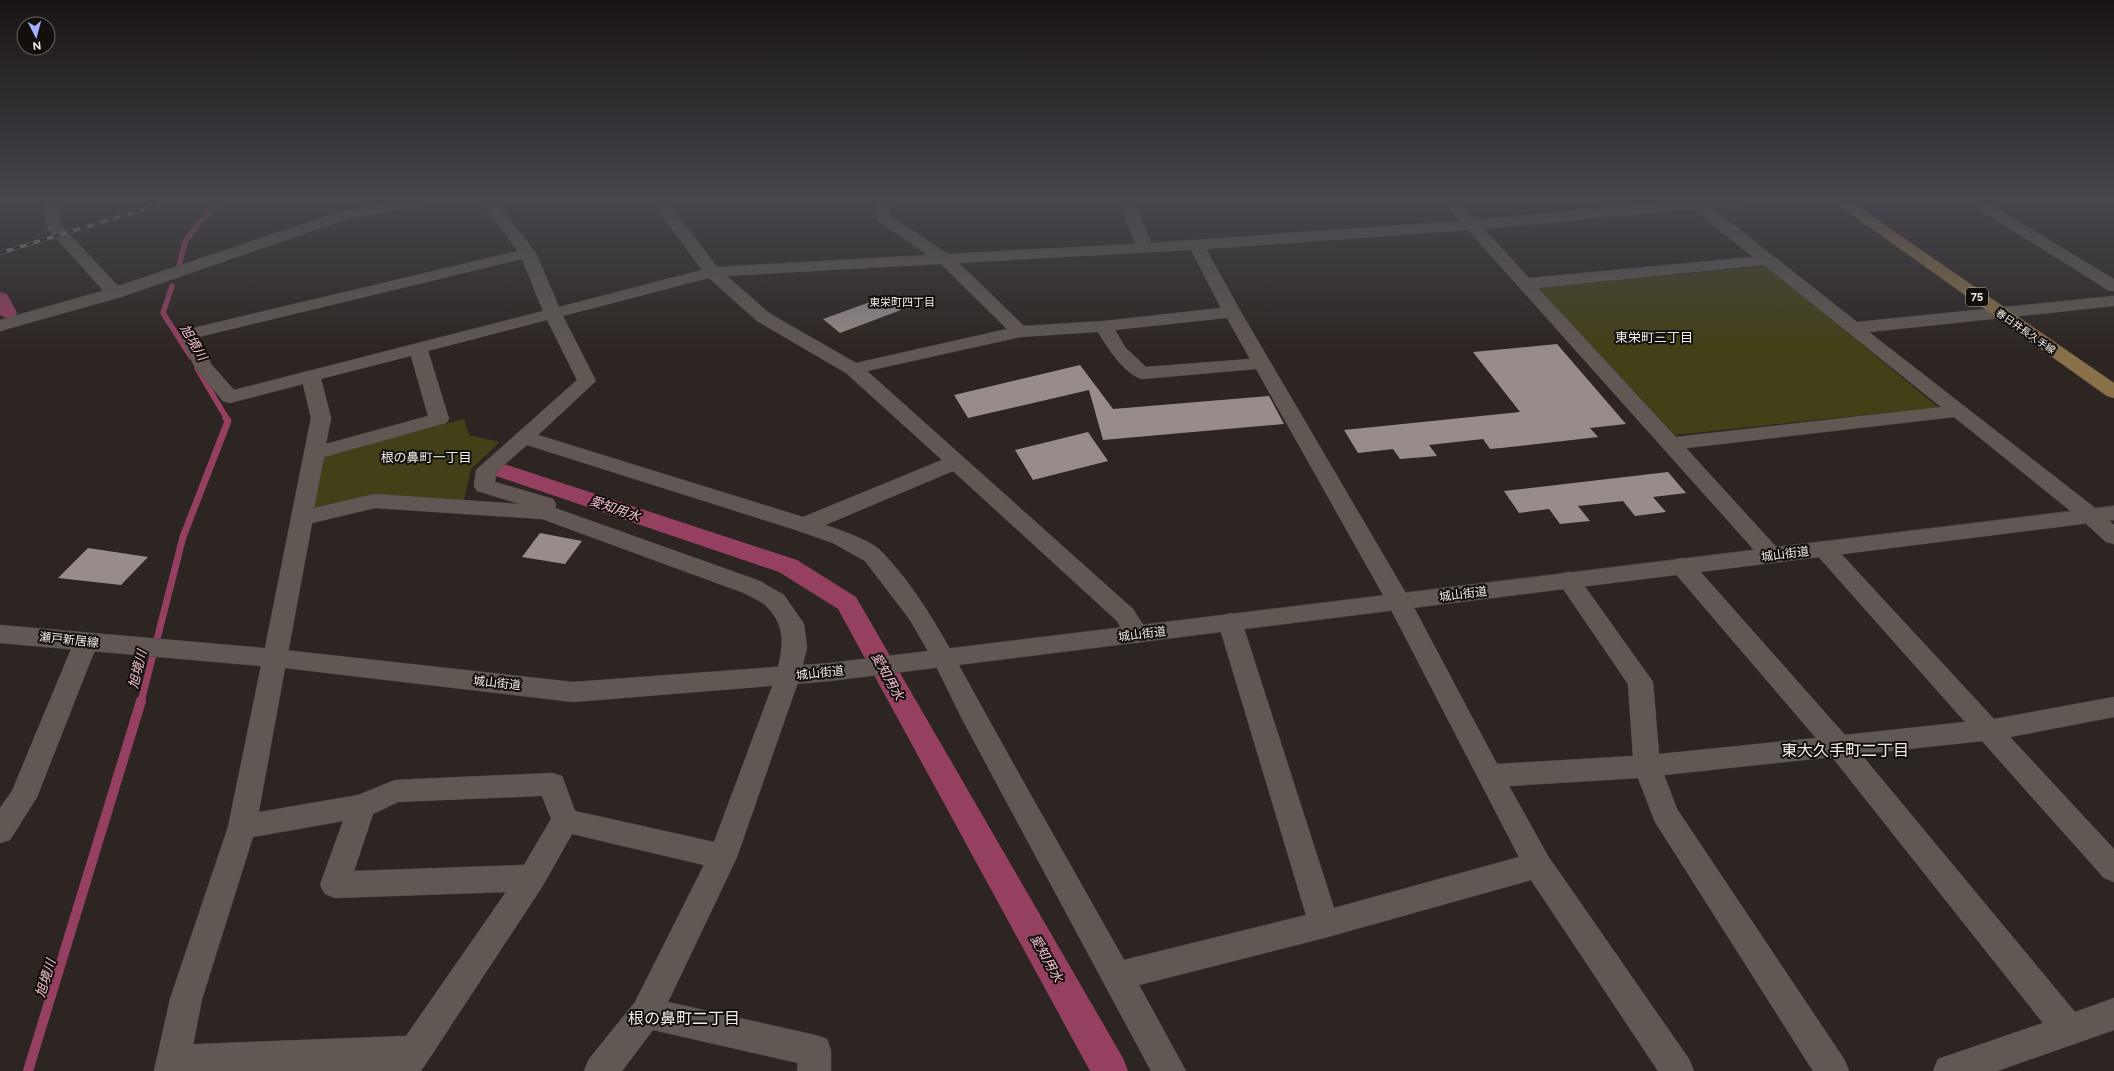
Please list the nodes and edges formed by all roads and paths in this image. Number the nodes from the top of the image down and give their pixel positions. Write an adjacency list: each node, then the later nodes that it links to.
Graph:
1 (76, 251): 17 (street)
2 (238, 251): 17 (street)
3 (696, 251): 14 (street)
4 (932, 251): 12 (street)
5 (1096, 251): 12 (street)
6 (1199, 251): 19 (street)
7 (1495, 251): 15 (street)
8 (1757, 251): 13 (street)
9 (1911, 251): 20 (main road, 春日井長久手線 / 75)
10 (2055, 251): 16 (street)
11 (528, 253): 21 (street); 29 (street)
12 (946, 260): 14 (street); 25 (street)
13 (1769, 260): 15 (street); 24 (street)
14 (712, 272): 21 (street); 28 (street)
15 (1524, 284): 33 (street)
16 (2114, 286)
17 (115, 293): 22 (street)
18 (2114, 301): 20 (street)
19 (1232, 312): 23 (street); 27 (street)
20 (2000, 313): 24 (street); 30 (main road, 春日井長久手線 / 75)
21 (553, 314): 26 (street); 32 (street)
22 (0, 326)
23 (1104, 326): 25 (street); 27 (street)
24 (1854, 328): 31 (street)
25 (1020, 332): 28 (street)
26 (418, 349): 29 (street); 34 (street)
27 (1262, 363): 46 (street)
28 (853, 369): 35 (street)
29 (310, 376): 34 (street)
30 (2114, 392)
31 (1958, 411): 33 (street); 38 (street)
32 (523, 437): 36 (street); 40 (street)
33 (1670, 444): 43 (street)
34 (315, 453): 39 (street)
35 (956, 462): 40 (street); 49 (street)
36 (544, 512): 39 (street); 54 (street)
37 (2114, 513): 38 (street, 城山街道)
38 (2091, 516): 41 (street); 42 (street, 城山街道)
39 (301, 518): 52 (street)
40 (804, 525): 53 (street)
41 (2114, 537)
42 (1824, 549): 43 (street, 城山街道); 56 (street)
43 (1771, 555): 44 (street, 城山街道)
44 (1682, 566): 45 (street, 城山街道); 57 (street)
45 (1568, 580): 46 (street, 城山街道); 58 (street)
46 (1399, 602): 47 (street, 城山街道); 59 (street)
47 (1230, 622): 49 (street, 城山街道); 68 (street)
48 (0, 634): 50 (street, 瀬戸新居線)
49 (1136, 634): 53 (street, 城山街道)
50 (86, 642): 51 (street, 瀬戸新居線); 63 (street)
51 (168, 649): 52 (street, 城山街道)
52 (275, 658): 54 (street, 城山街道); 62 (street)
53 (933, 660): 54 (street, 城山街道); 69 (street)
54 (788, 676): 64 (street)
55 (2114, 707): 56 (street)
56 (1990, 730): 57 (street); 66 (street)
57 (1838, 745): 58 (street); 72 (street)
58 (1647, 766): 59 (street); 80 (street)
59 (1489, 776): 65 (street)
60 (362, 806): 61 (street); 62 (street); 67 (street)
61 (565, 820): 64 (street); 67 (street)
62 (242, 827): 74 (street)
63 (0, 831)
64 (723, 856): 70 (street)
65 (1538, 865): 68 (street); 79 (street)
66 (2114, 869)
67 (532, 878): 73 (street)
68 (1324, 924): 69 (street)
69 (1118, 976): 78 (street)
70 (646, 1013): 76 (street); 77 (street)
71 (2114, 1014): 72 (street)
72 (2068, 1028): 75 (street)
73 (409, 1061): 74 (street)
74 (172, 1067)
75 (1967, 1068)
76 (601, 1071)
77 (814, 1071)
78 (1169, 1071)
79 (1677, 1071)
80 (1832, 1071)

